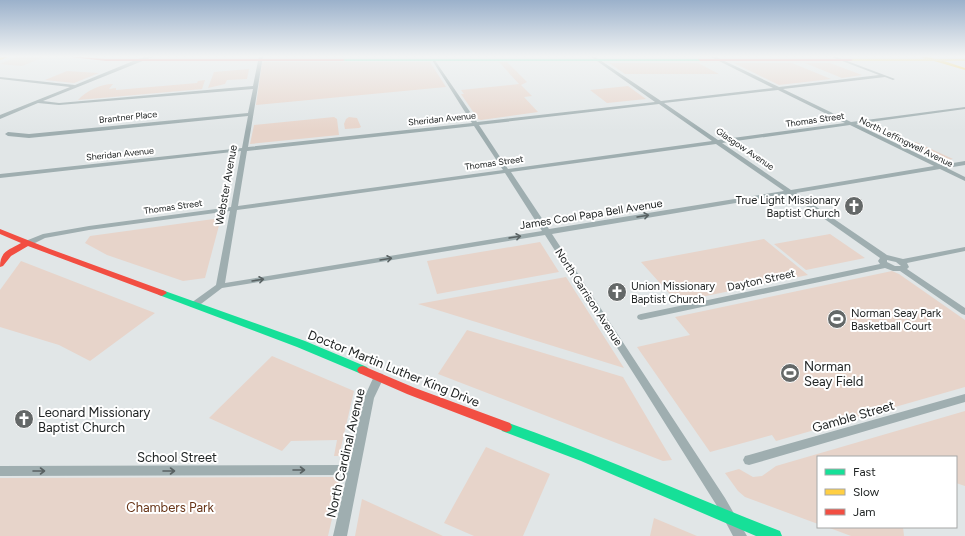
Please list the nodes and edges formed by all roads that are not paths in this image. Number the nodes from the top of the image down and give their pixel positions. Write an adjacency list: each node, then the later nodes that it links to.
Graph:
1 (28, 81): 8 (street)
2 (87, 81): 8 (street)
3 (255, 81): 9 (street, Webster Avenue)
4 (448, 81): 16 (street, North Garrison Avenue)
5 (628, 81): 12 (street, Glasgow Avenue)
6 (764, 81): 10 (street, North Leffingwell Avenue)
7 (840, 81): 10 (street, Sheridan Avenue)
8 (75, 86): 11 (street)
9 (254, 87): 11 (street); 14 (street, Webster Avenue)
10 (778, 88): 12 (street, Sheridan Avenue); 17 (street, North Leffingwell Avenue)
11 (38, 102): 15 (street)
12 (659, 102): 16 (street, Sheridan Avenue); 19 (street, Glasgow Avenue)
13 (965, 108): 17 (street, Thomas Street)
14 (251, 114): 18 (street, Brantner Place); 20 (street, Webster Avenue)
15 (1, 116)
16 (476, 124): 20 (street, Sheridan Avenue); 23 (street, North Garrison Avenue)
17 (852, 124): 19 (street, Thomas Street); 22 (street, North Leffingwell Avenue)
18 (8, 134)
19 (717, 142): 23 (street, Thomas Street); 26 (street, Glasgow Avenue)
20 (244, 148): 24 (street, Sheridan Avenue); 27 (street, Webster Avenue)
21 (965, 163): 22 (street, James Cool Papa Bell Avenue)
22 (941, 167): 25 (street, North Leffingwell Avenue); 26 (street, James Cool Papa Bell Avenue)
23 (506, 171): 27 (street, Thomas Street); 29 (street, North Garrison Avenue)
24 (0, 176)
25 (965, 179)
26 (790, 192): 29 (street, James Cool Papa Bell Avenue, one-way to 26); 32 (street, Glasgow Avenue)
27 (234, 208): 30 (street, Thomas Street); 35 (street, Webster Avenue)
28 (0, 231): 30 (main road, Doctor Martin Luther King Drive)
29 (546, 232): 35 (street, James Cool Papa Bell Avenue, one-way to 29); 44 (street, North Garrison Avenue)
30 (26, 244): 33 (main road); 36 (main road, Doctor Martin Luther King Drive)
31 (965, 249): 34 (street)
32 (886, 262): 34 (street); 38 (street, Dayton Street)
33 (0, 264)
34 (902, 266): 37 (street)
35 (220, 286): 36 (street)
36 (194, 305): 39 (main road, Doctor Martin Luther King Drive)
37 (965, 312)
38 (641, 317)
39 (379, 377): 42 (street, North Cardinal Avenue); 44 (main road, Doctor Martin Luther King Drive)
40 (965, 398): 41 (street, Gamble Street)
41 (749, 460)
42 (354, 470): 43 (street, School Street, one-way to 42); 45 (street, North Cardinal Avenue)
43 (0, 471)
44 (731, 519): 46 (street, North Garrison Avenue); 47 (main road, Doctor Martin Luther King Drive)
45 (340, 536)
46 (740, 536)
47 (775, 536)

